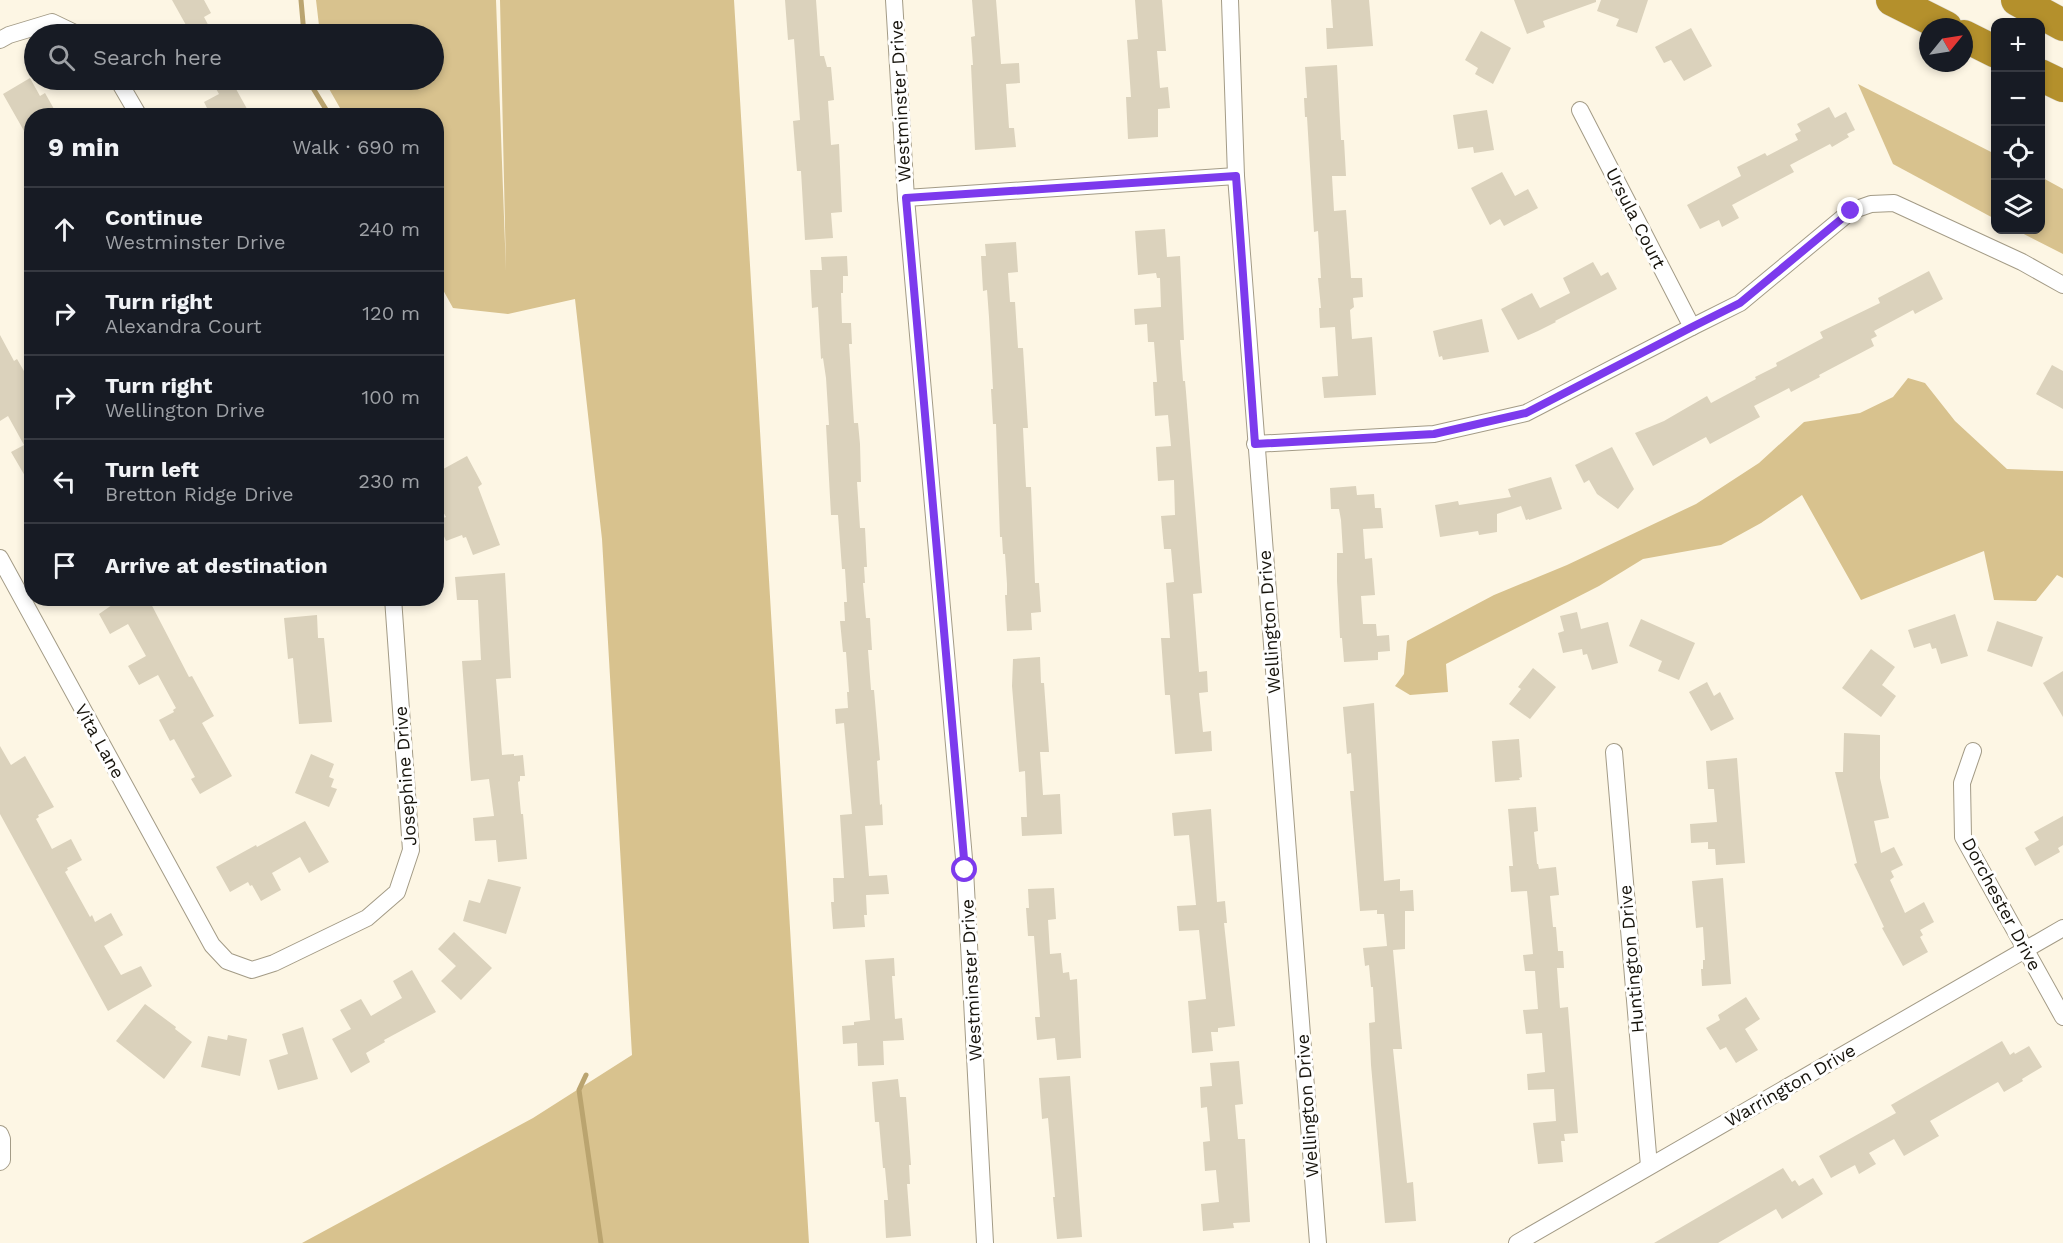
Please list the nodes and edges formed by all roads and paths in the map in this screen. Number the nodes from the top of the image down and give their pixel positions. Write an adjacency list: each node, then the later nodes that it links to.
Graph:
1 (894, 0): 17 (street, Westminster Drive)
2 (1230, 0): 16 (street, Wellington Drive)
3 (1892, 0): 5 (highway)
4 (2017, 0): 6 (highway)
5 (1928, 18)
6 (2063, 24)
7 (24, 30): 8 (street)
8 (0, 40)
9 (1973, 41): 10 (highway)
10 (1991, 50)
11 (2045, 77): 12 (highway)
12 (2063, 86)
13 (124, 90): 14 (street)
14 (134, 108)
15 (1580, 110): 19 (street, Ursula Court)
16 (1236, 176): 17 (street); 20 (street, Wellington Drive)
17 (906, 198): 34 (street, Westminster Drive)
18 (2063, 285): 19 (street)
19 (1692, 327): 20 (street)
20 (1255, 444): 35 (street, Wellington Drive)
21 (0, 558): 22 (street, Vita Lane)
22 (24, 602)
23 (26, 606): 27 (street, Vita Lane)
24 (394, 606): 27 (street, Josephine Drive)
25 (1973, 751): 29 (street, Dorchester Drive)
26 (1614, 752): 33 (street, Huntington Drive)
27 (201, 923)
28 (2063, 928): 29 (street, Warrington Drive)
29 (2025, 949): 30 (street, Dorchester Drive); 33 (street, Warrington Drive)
30 (2063, 1017)
31 (0, 1134): 32 (street)
32 (0, 1162)
33 (1649, 1166): 36 (street, Warrington Drive)
34 (985, 1243)
35 (1318, 1243)
36 (1517, 1243)

